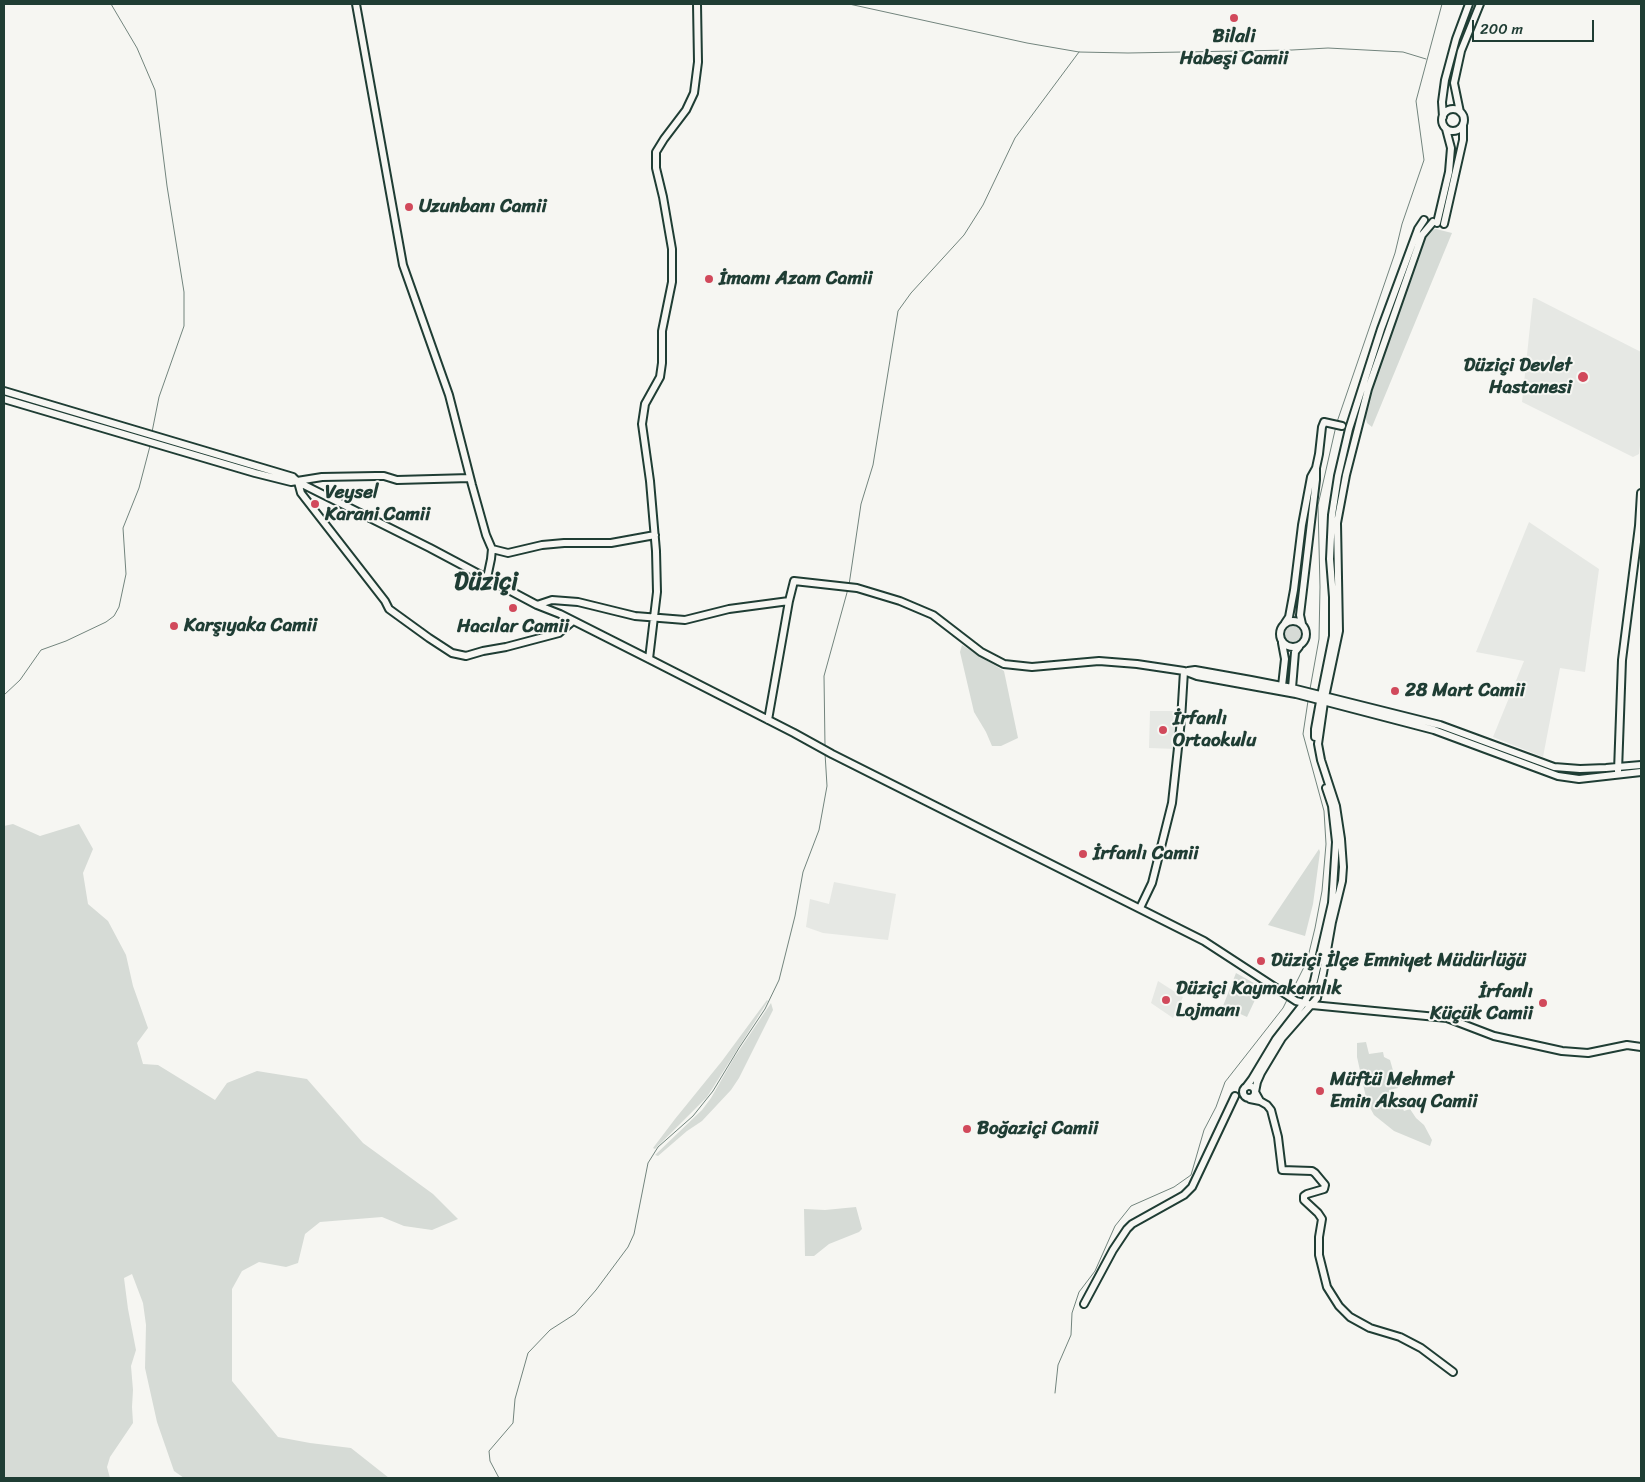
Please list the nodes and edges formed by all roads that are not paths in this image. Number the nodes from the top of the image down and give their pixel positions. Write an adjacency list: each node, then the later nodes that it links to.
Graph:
1 (356, 4): 16 (street)
2 (697, 4): 21 (street)
3 (1470, 4): 6 (street)
4 (1480, 4): 5 (street)
5 (1460, 112): 6 (street); 7 (street)
6 (1442, 117): 8 (street)
7 (1463, 124): 8 (street); 10 (street)
8 (1446, 128): 10 (street)
9 (1424, 220): 36 (street)
10 (1438, 223): 36 (street)
11 (4, 391): 14 (street)
12 (4, 399): 14 (street)
13 (1342, 426): 15 (street)
14 (152, 439): 17 (street)
15 (1316, 468): 28 (street); 29 (street)
16 (470, 478): 17 (street); 22 (street)
17 (298, 482): 23 (street); 27 (street)
18 (1641, 493): 20 (street)
19 (1641, 513): 20 (street)
20 (1639, 526): 39 (street)
21 (655, 535): 22 (street); 26 (street)
22 (492, 549): 23 (street)
23 (487, 578): 25 (street)
24 (788, 601): 26 (street); 33 (street); 37 (street)
25 (537, 605): 26 (street); 27 (street)
26 (654, 618): 32 (street)
27 (573, 621): 32 (street)
28 (1285, 623): 29 (street); 30 (street)
29 (1302, 624): 31 (street)
30 (1282, 643): 31 (street); 34 (street)
31 (1298, 646): 35 (street)
32 (649, 659): 37 (street)
33 (1184, 671): 34 (street); 35 (street); 41 (street)
34 (1282, 686): 35 (street)
35 (1295, 691): 36 (street)
36 (1323, 699): 39 (street); 42 (street); 43 (street)
37 (768, 720): 41 (street)
38 (1641, 765): 39 (street)
39 (1618, 771): 40 (street)
40 (1641, 772)
41 (1140, 908): 42 (street)
42 (1304, 1003): 43 (street); 45 (street)
43 (1312, 1005): 44 (street); 46 (street)
44 (1641, 1047)
45 (1245, 1088): 46 (street); 47 (street); 48 (street)
46 (1255, 1092): 48 (street); 49 (street)
47 (1235, 1096): 48 (street); 50 (street)
48 (1247, 1097): 49 (street)
49 (1260, 1101): 51 (street)
50 (1084, 1304)
51 (1453, 1372)

